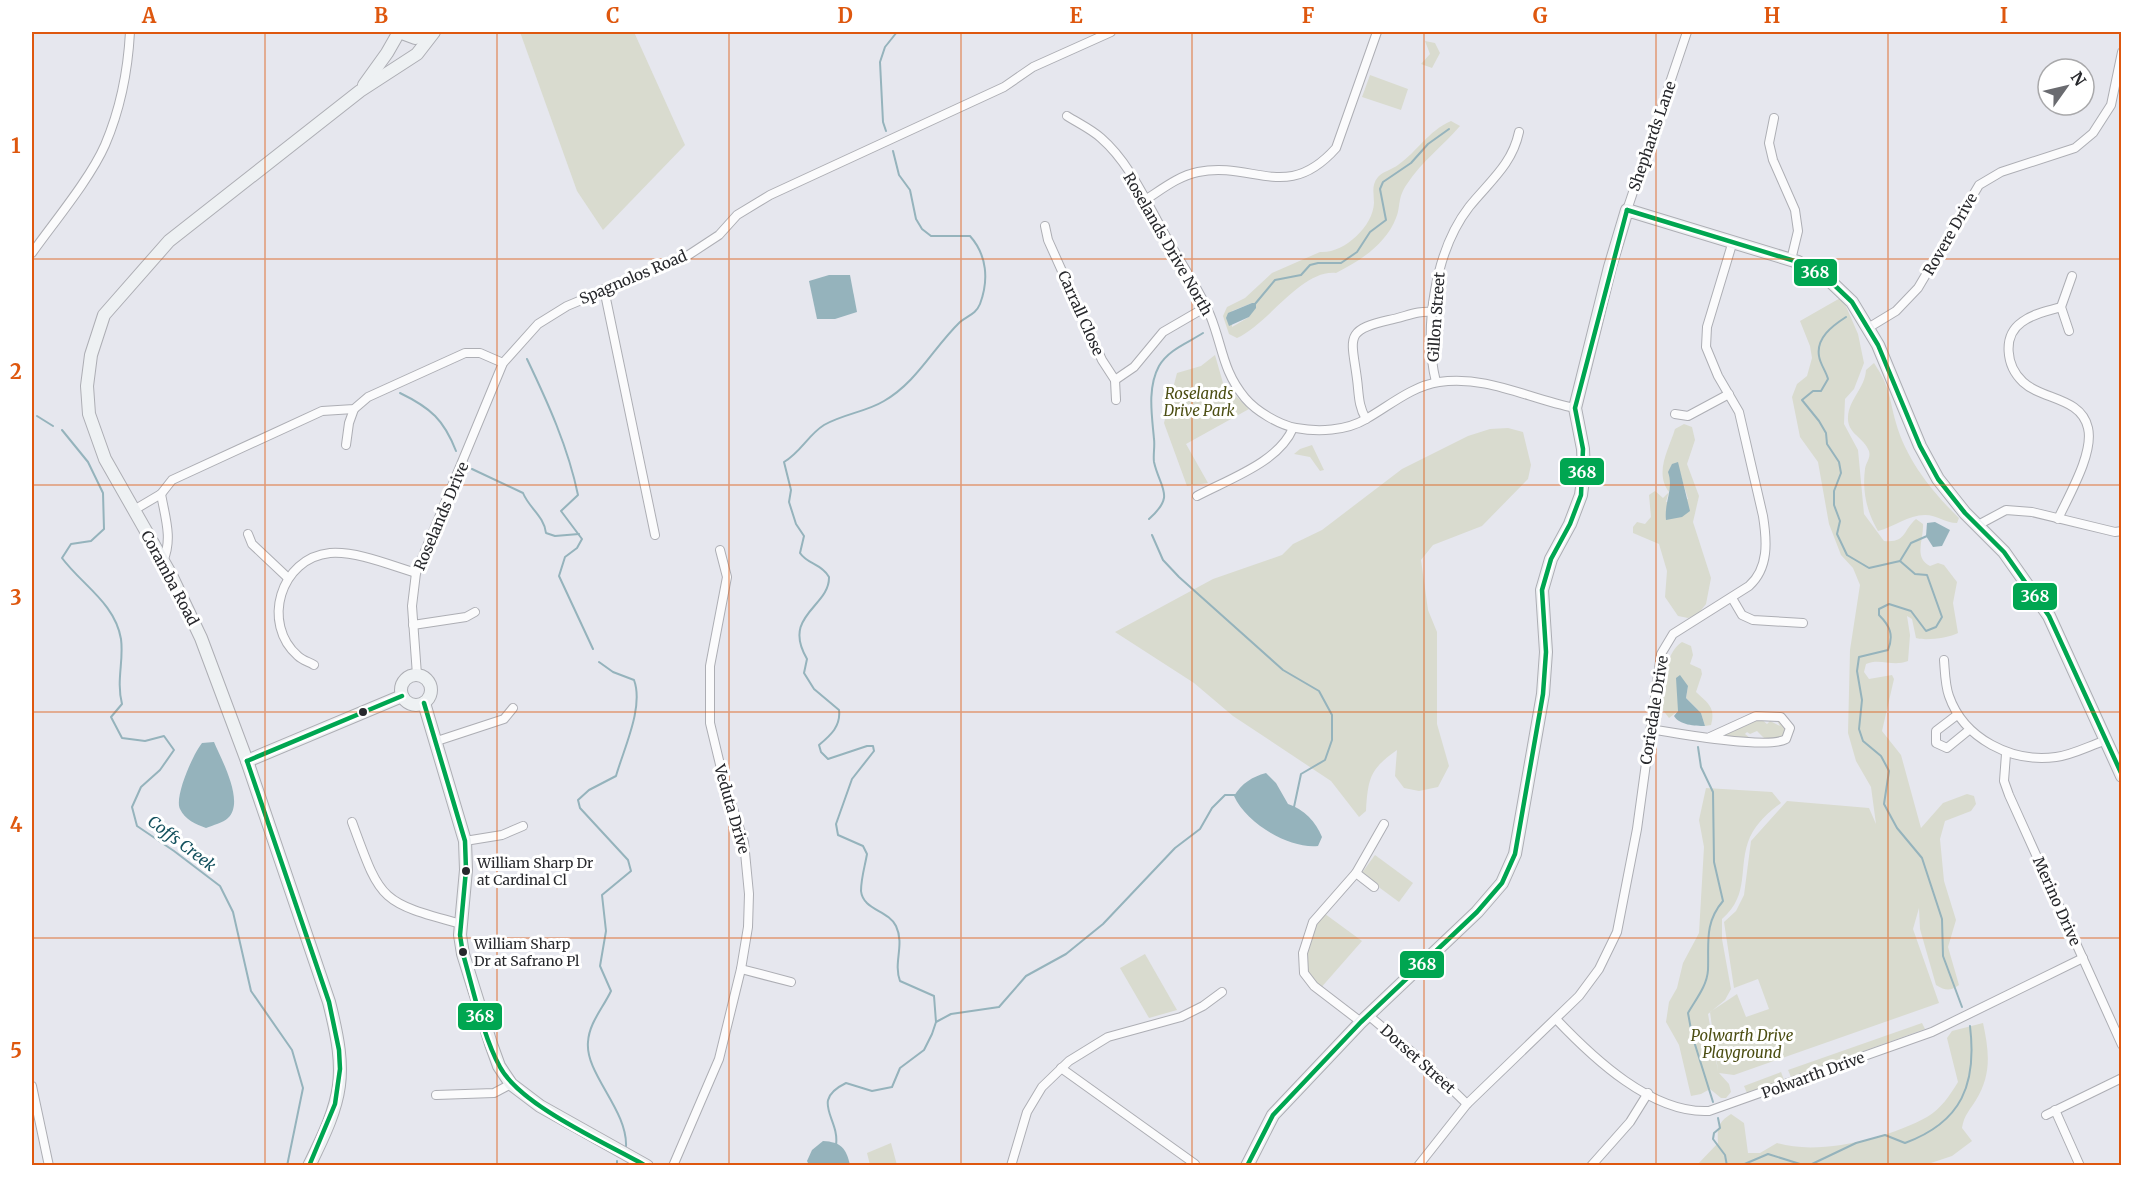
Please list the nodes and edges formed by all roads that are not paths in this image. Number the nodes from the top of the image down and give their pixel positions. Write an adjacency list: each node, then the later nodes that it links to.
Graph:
1 (130, 32): 16 (street)
2 (399, 32): 3 (street); 8 (street, Coramba Road)
3 (434, 32): 8 (street, Coramba Road)
4 (1111, 32): 19 (street, Spagnolos Road)
5 (1377, 32): 12 (street)
6 (1687, 32): 13 (street, Shephards Lane)
7 (2121, 52): 23 (street, Rovere Drive)
8 (360, 91): 38 (street, Coramba Road)
9 (1067, 116): 12 (street, Roselands Drive North)
10 (1774, 118): 17 (street)
11 (1519, 132): 22 (street, Gillon Street)
12 (1145, 200): 20 (street, Roselands Drive North)
13 (1627, 210): 15 (street); 30 (street, Shephards Lane)
14 (1045, 226): 26 (street, Carrall Close)
15 (1732, 241): 17 (street); 28 (street, Coriedale Drive)
16 (32, 253)
17 (1791, 260): 23 (street)
18 (2072, 276): 21 (street)
19 (604, 289): 25 (street, Spagnolos Road); 43 (street)
20 (1206, 307): 26 (street); 34 (street, Roselands Drive North)
21 (2061, 308): 24 (street); 39 (street)
22 (1434, 312): 27 (street, Gillon Street); 33 (street)
23 (1868, 328): 40 (street)
24 (2069, 331)
25 (503, 363): 31 (street); 46 (street, Roselands Drive)
26 (1115, 380): 29 (street, Carrall Close)
27 (1436, 382): 30 (street, Roselands Drive North); 33 (street, Roselands Drive North)
28 (1729, 394): 32 (street); 48 (street, Coriedale Drive)
29 (1116, 400)
30 (1575, 408): 78 (street, Shephards Lane)
31 (354, 409): 35 (street); 36 (street)
32 (1675, 414)
33 (1366, 419): 34 (street, Roselands Drive North)
34 (1293, 428): 37 (street)
35 (346, 445)
36 (161, 494): 38 (street); 45 (street)
37 (1197, 496)
38 (134, 510): 45 (street, Coramba Road)
39 (2058, 519): 40 (street); 41 (street)
40 (1978, 525): 63 (street)
41 (2121, 531)
42 (248, 534): 47 (street)
43 (656, 535)
44 (720, 550): 75 (street, Veduta Drive)
45 (163, 561): 65 (street, Coramba Road)
46 (416, 573): 47 (street); 51 (street, Roselands Drive)
47 (287, 577): 53 (street)
48 (1732, 598): 50 (street); 59 (street, Coriedale Drive)
49 (475, 612): 51 (street)
50 (1803, 622)
51 (413, 625): 54 (street, Roselands Drive)
52 (1944, 660): 58 (street)
53 (314, 665)
54 (417, 675): 55 (street); 56 (street, Roselands Drive)
55 (402, 696): 56 (street); 65 (street)
56 (424, 703): 62 (street)
57 (513, 708): 62 (street)
58 (1957, 715): 60 (street); 60 (street)
59 (1650, 729): 61 (street); 79 (street, Coriedale Drive)
60 (1969, 730): 64 (street)
61 (1710, 737): 61 (street)
62 (437, 741): 70 (street)
63 (2104, 741): 64 (street); 66 (street)
64 (2006, 754): 74 (street, Merino Drive)
65 (247, 761): 92 (street, Coramba Road)
66 (2121, 772)
67 (352, 822): 73 (street)
68 (1384, 824): 71 (street, Dorset Street)
69 (523, 826): 70 (street)
70 (465, 841): 73 (street)
71 (1356, 873): 72 (street); 78 (street, Dorset Street)
72 (1374, 887)
73 (461, 924): 83 (street)
74 (2083, 958): 80 (street, Merino Drive); 85 (street, Polwarth Drive)
75 (741, 969): 76 (street); 94 (street, Veduta Drive)
76 (791, 982)
77 (1222, 992): 81 (street)
78 (1364, 1018): 87 (street, Dorset Street); 96 (street, Shephards Lane)
79 (1556, 1019): 85 (street, Polwarth Drive); 87 (street, Coriedale Drive)
80 (2121, 1045)
81 (1061, 1068): 90 (street); 95 (street)
82 (2121, 1077): 88 (street)
83 (511, 1084): 86 (street); 93 (street)
84 (32, 1086): 91 (street)
85 (1648, 1093): 98 (street)
86 (436, 1095)
87 (1467, 1104): 97 (street, Coriedale Drive)
88 (2055, 1110): 89 (street); 99 (street)
89 (2046, 1115)
90 (1196, 1164)
91 (49, 1166)
92 (309, 1166)
93 (647, 1166)
94 (673, 1166)
95 (1011, 1166)
96 (1247, 1166)
97 (1418, 1166)
98 (1591, 1166)
99 (2080, 1166)

